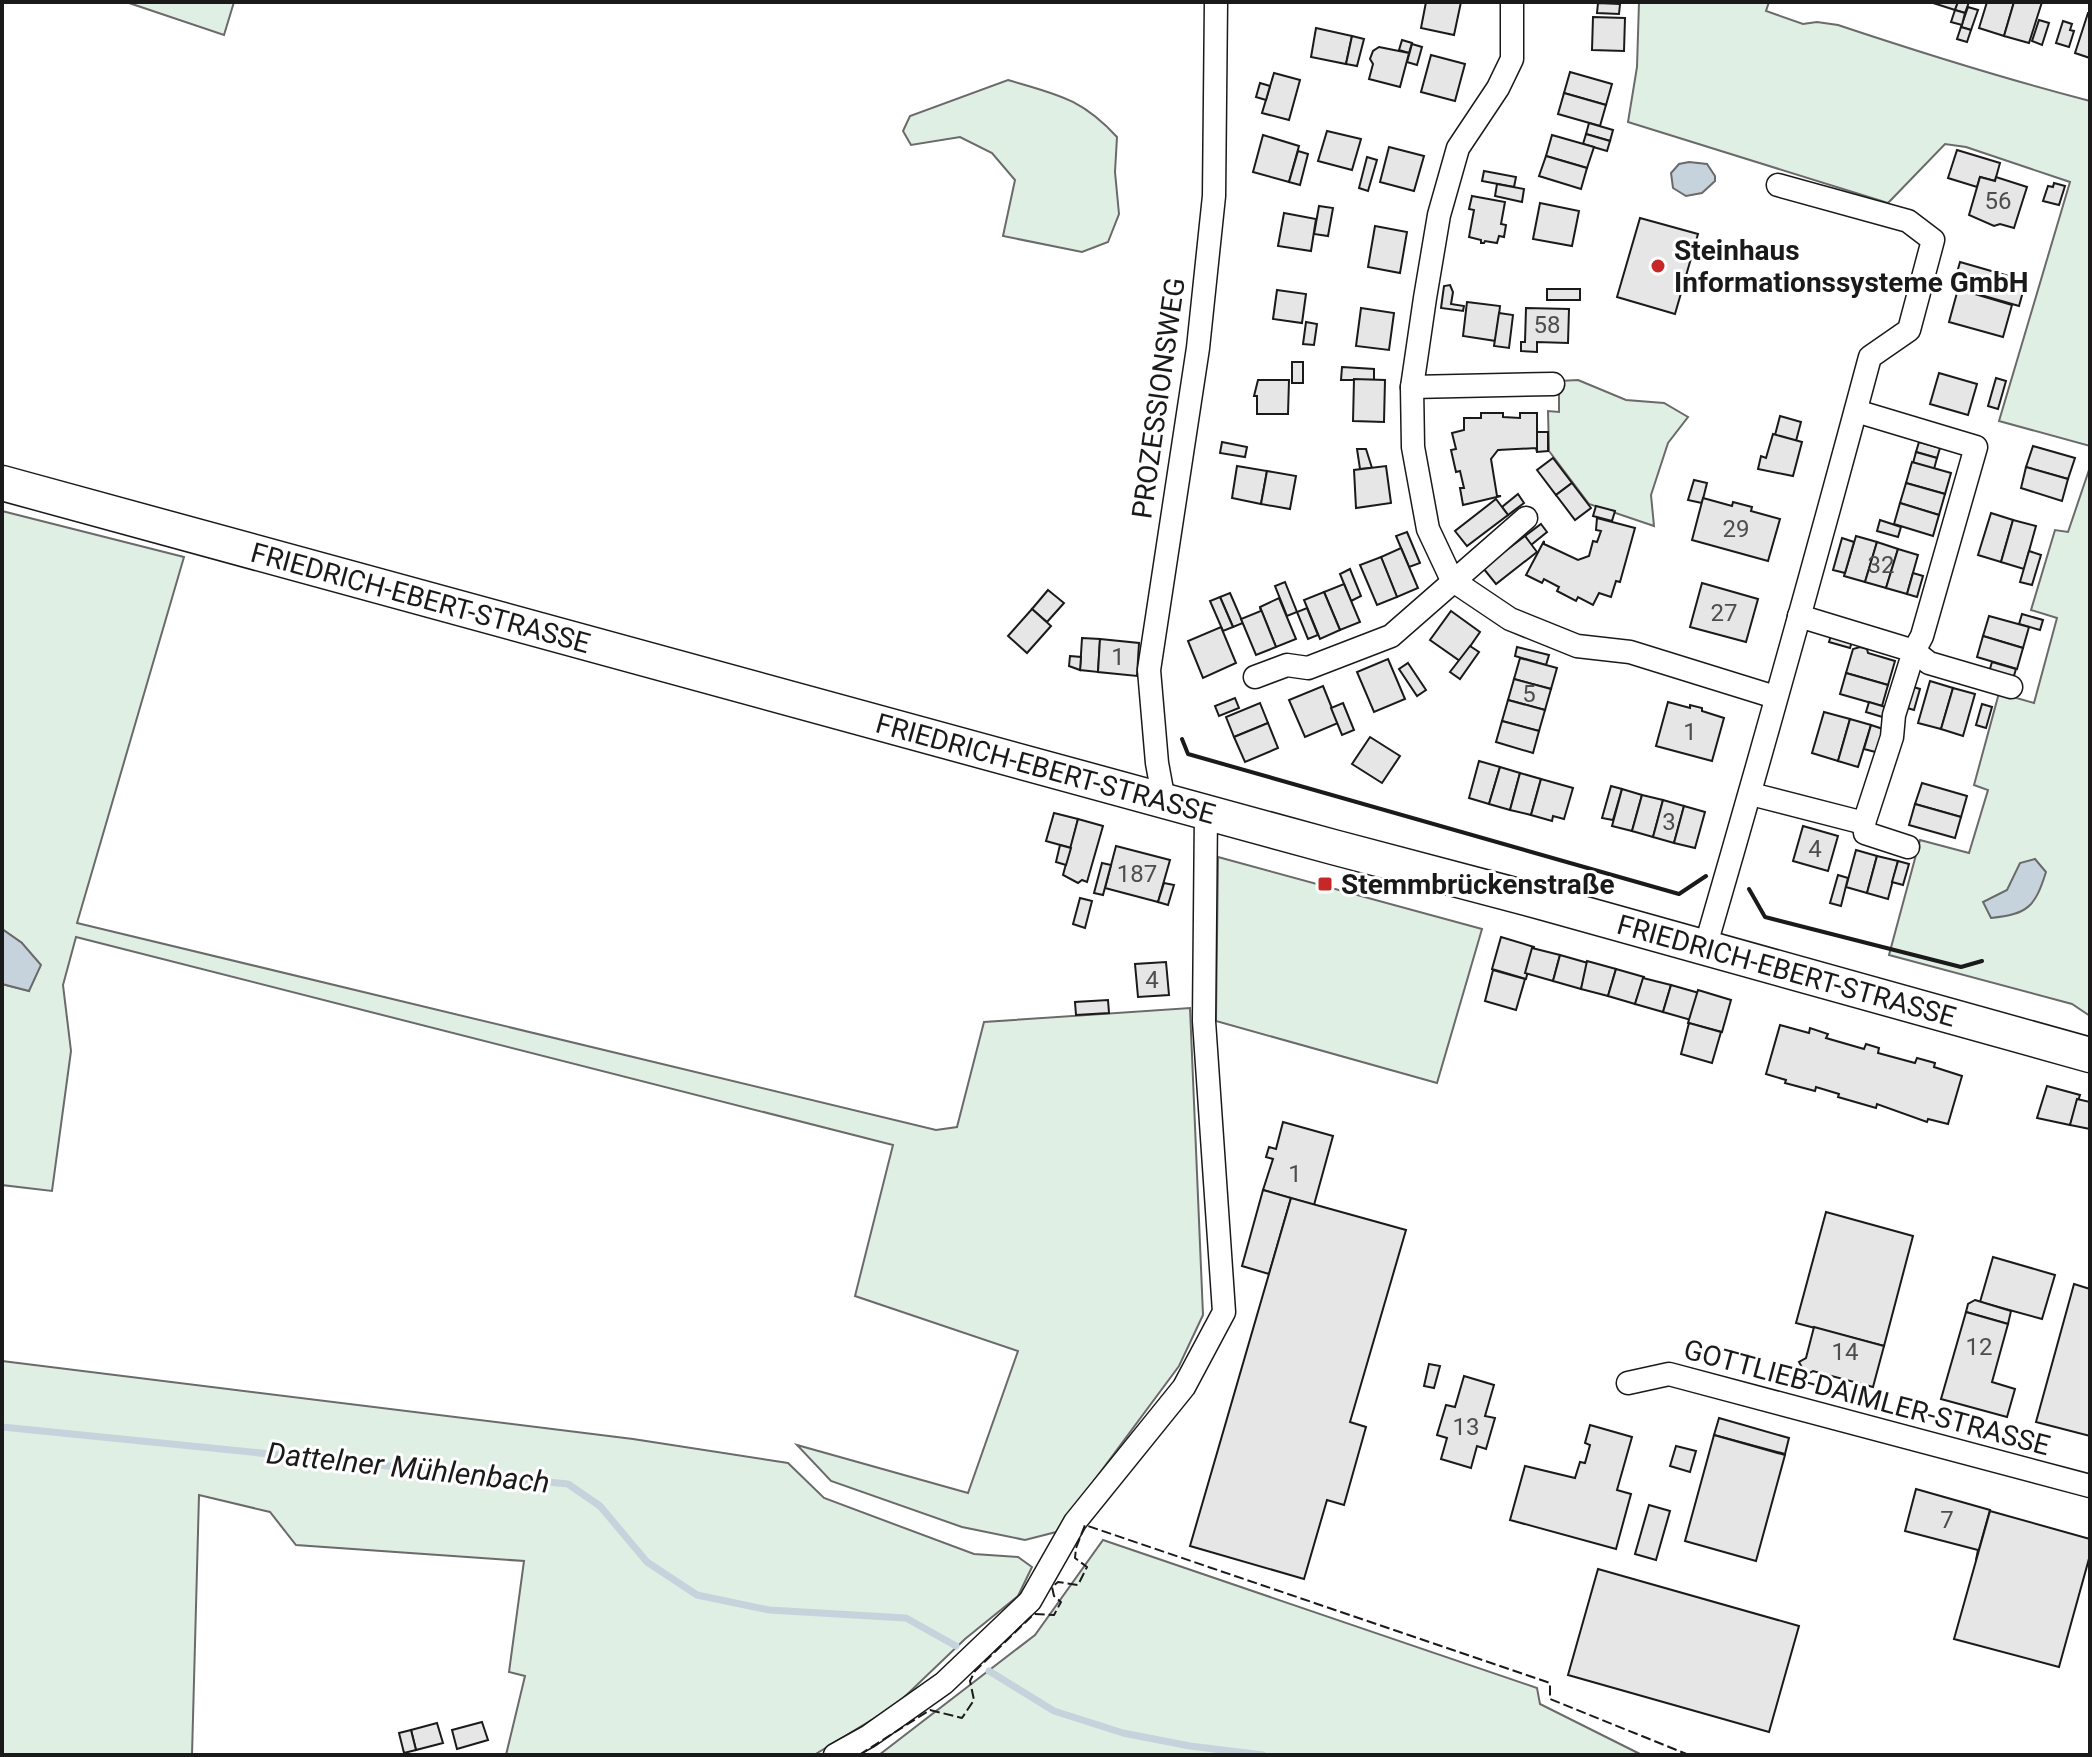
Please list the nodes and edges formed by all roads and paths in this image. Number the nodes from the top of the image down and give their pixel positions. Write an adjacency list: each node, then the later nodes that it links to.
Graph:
1 (1216, 2): 16 (street, PROZESSIONSWEG)
2 (1512, 2): 5 (street)
3 (1778, 185): 6 (street)
4 (1553, 384): 5 (street)
5 (1412, 387): 9 (street)
6 (1856, 411): 10 (street); 11 (street)
7 (2, 483): 16 (main road, FRIEDRICH-EBERT-STRASSE)
8 (1526, 518): 9 (street)
9 (1452, 580): 12 (street); 14 (street)
10 (1799, 616): 11 (street); 14 (street)
11 (1914, 651): 13 (street); 18 (street)
12 (1255, 677)
13 (2011, 687)
14 (1775, 697): 15 (street)
15 (1751, 794): 18 (street); 20 (street)
16 (1164, 801): 17 (main road, FRIEDRICH-EBERT-STRASSE)
17 (1206, 812): 20 (main road, FRIEDRICH-EBERT-STRASSE); 24 (street)
18 (1864, 823): 19 (street)
19 (1908, 847)
20 (1705, 948): 21 (main road, FRIEDRICH-EBERT-STRASSE)
21 (2090, 1055)
22 (1628, 1383): 23 (street, GOTTLIEB-DAIMLER-STRASSE)
23 (2090, 1486)
24 (835, 1755)

